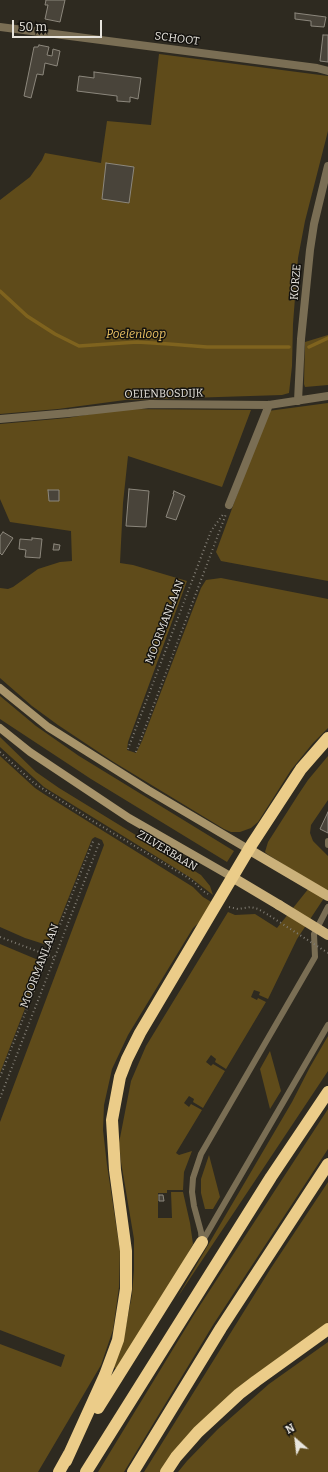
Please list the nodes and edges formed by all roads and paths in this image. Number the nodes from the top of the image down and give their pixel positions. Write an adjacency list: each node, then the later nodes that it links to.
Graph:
1 (0, 27): 2 (street, SCHOOT)
2 (328, 71)
3 (328, 166): 5 (street, KORZE)
4 (328, 396): 5 (street, OEIENBOSDIJK)
5 (298, 401): 6 (street, OEIENBOSDIJK)
6 (269, 405): 7 (street, OEIENBOSDIJK); 8 (street)
7 (0, 419)
8 (229, 505): 12 (path, MOORMANLAAN); 14 (path, MOORMANLAAN)
9 (0, 688): 19 (main road)
10 (0, 728): 20 (main road, ZILVERBAAN)
11 (328, 738): 19 (highway)
12 (128, 749)
13 (0, 752): 22 (path, ZILVERBAAN)
14 (136, 752)
15 (94, 839): 29 (path, MOORMANLAAN)
16 (100, 841): 30 (path, MOORMANLAAN)
17 (328, 841): 18 (lane)
18 (328, 845)
19 (248, 849): 20 (highway); 21 (main road)
20 (232, 877): 22 (highway); 26 (main road, ZILVERBAAN, bridge)
21 (328, 896)
22 (219, 900): 28 (path, ZILVERBAAN, bridge); 38 (highway)
23 (328, 908): 25 (lane)
24 (328, 928): 25 (lane)
25 (314, 934): 36 (lane)
26 (328, 935)
27 (0, 937): 29 (path)
28 (328, 953)
29 (47, 955): 30 (path); 32 (path, MOORMANLAAN)
30 (55, 958): 34 (path, MOORMANLAAN)
31 (328, 1025): 36 (lane)
32 (0, 1077)
33 (328, 1092): 40 (highway)
34 (0, 1098)
35 (328, 1164): 41 (highway)
36 (202, 1242): 38 (highway)
37 (328, 1329): 42 (highway)
38 (66, 1461): 39 (highway)
39 (59, 1472)
40 (86, 1472)
41 (133, 1472)
42 (166, 1472)

